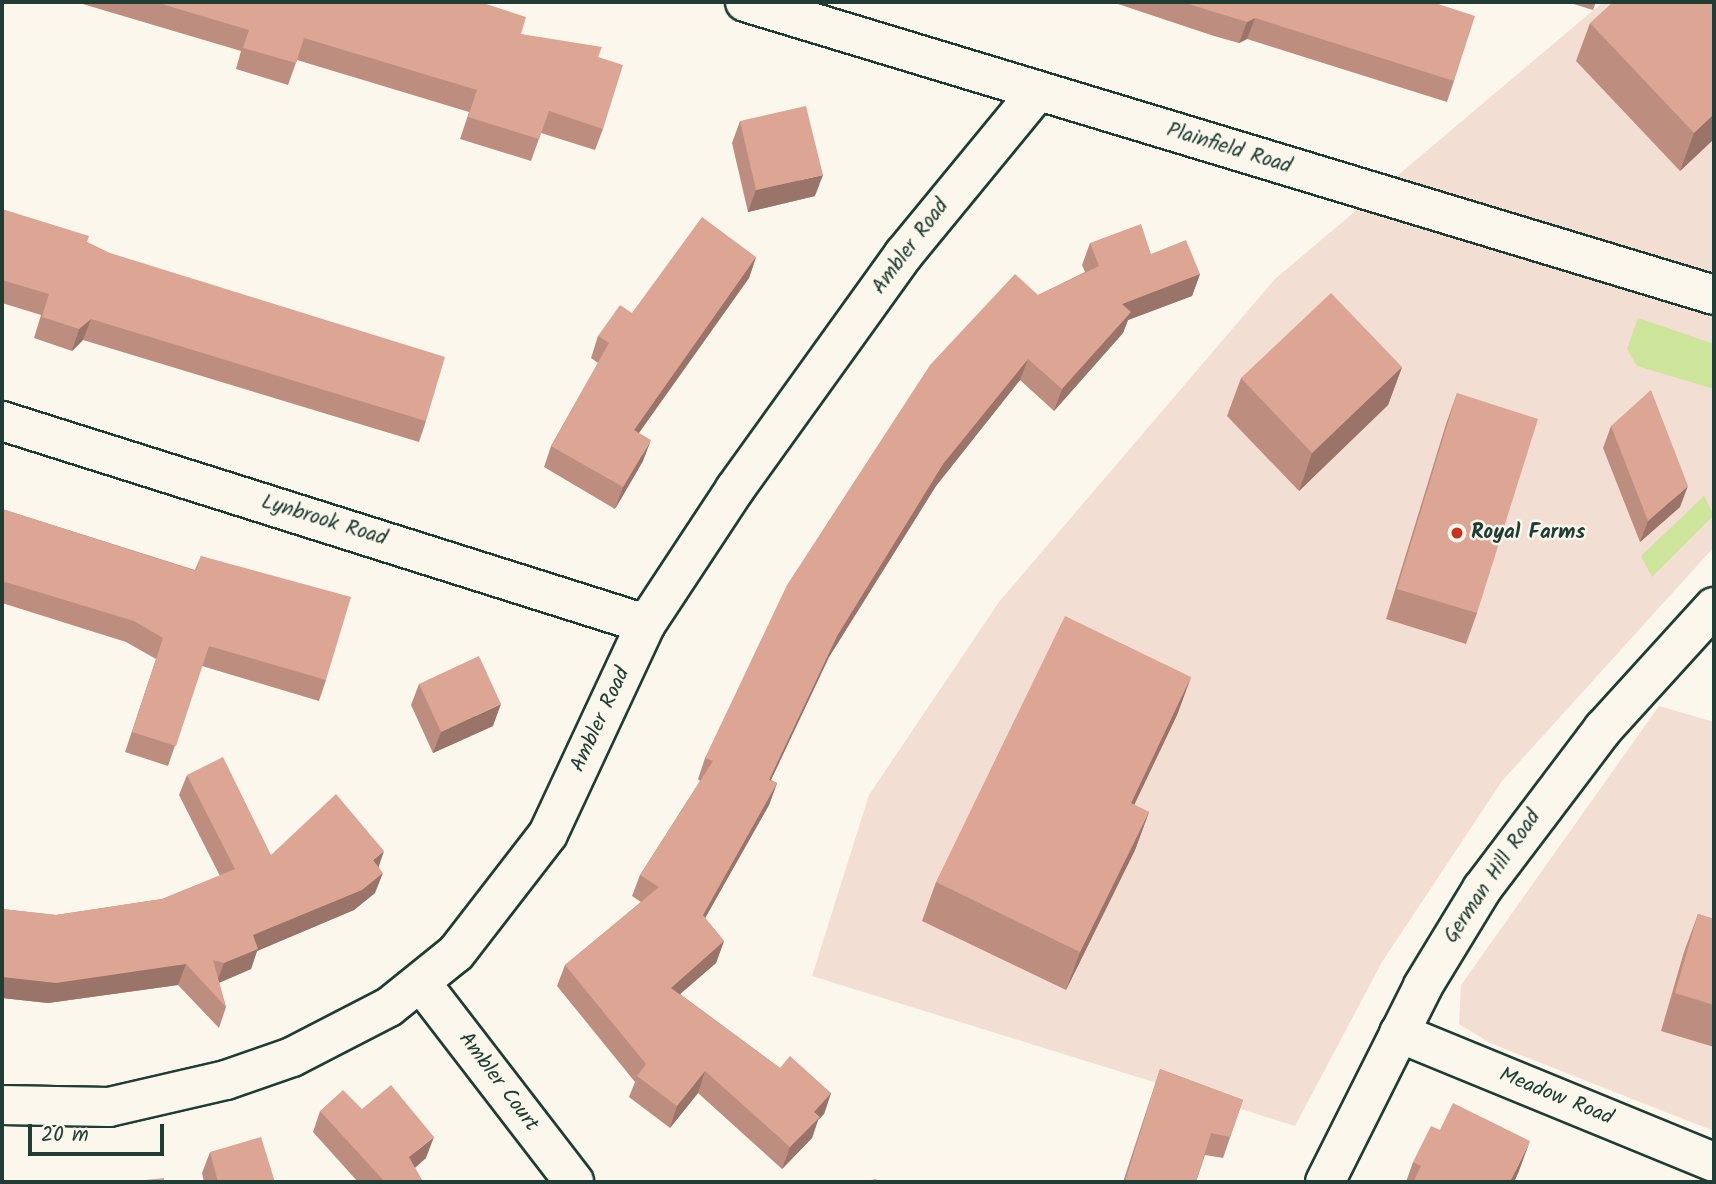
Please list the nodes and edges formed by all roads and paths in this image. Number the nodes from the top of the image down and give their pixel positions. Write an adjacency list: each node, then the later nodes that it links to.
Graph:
1 (745, 2): 2 (street, Plainfield Road)
2 (1038, 91): 3 (street, Plainfield Road); 6 (street, Ambler Road)
3 (1714, 295)
4 (2, 421): 6 (street, Lynbrook Road)
5 (1714, 607): 8 (street, German Hill Road)
6 (646, 624): 7 (street, Ambler Road)
7 (421, 983): 9 (street, Ambler Road); 11 (street, Ambler Court)
8 (1399, 1032): 10 (street, Meadow Road); 12 (street, German Hill Road)
9 (2, 1105)
10 (1714, 1162)
11 (574, 1182)
12 (1325, 1182)

